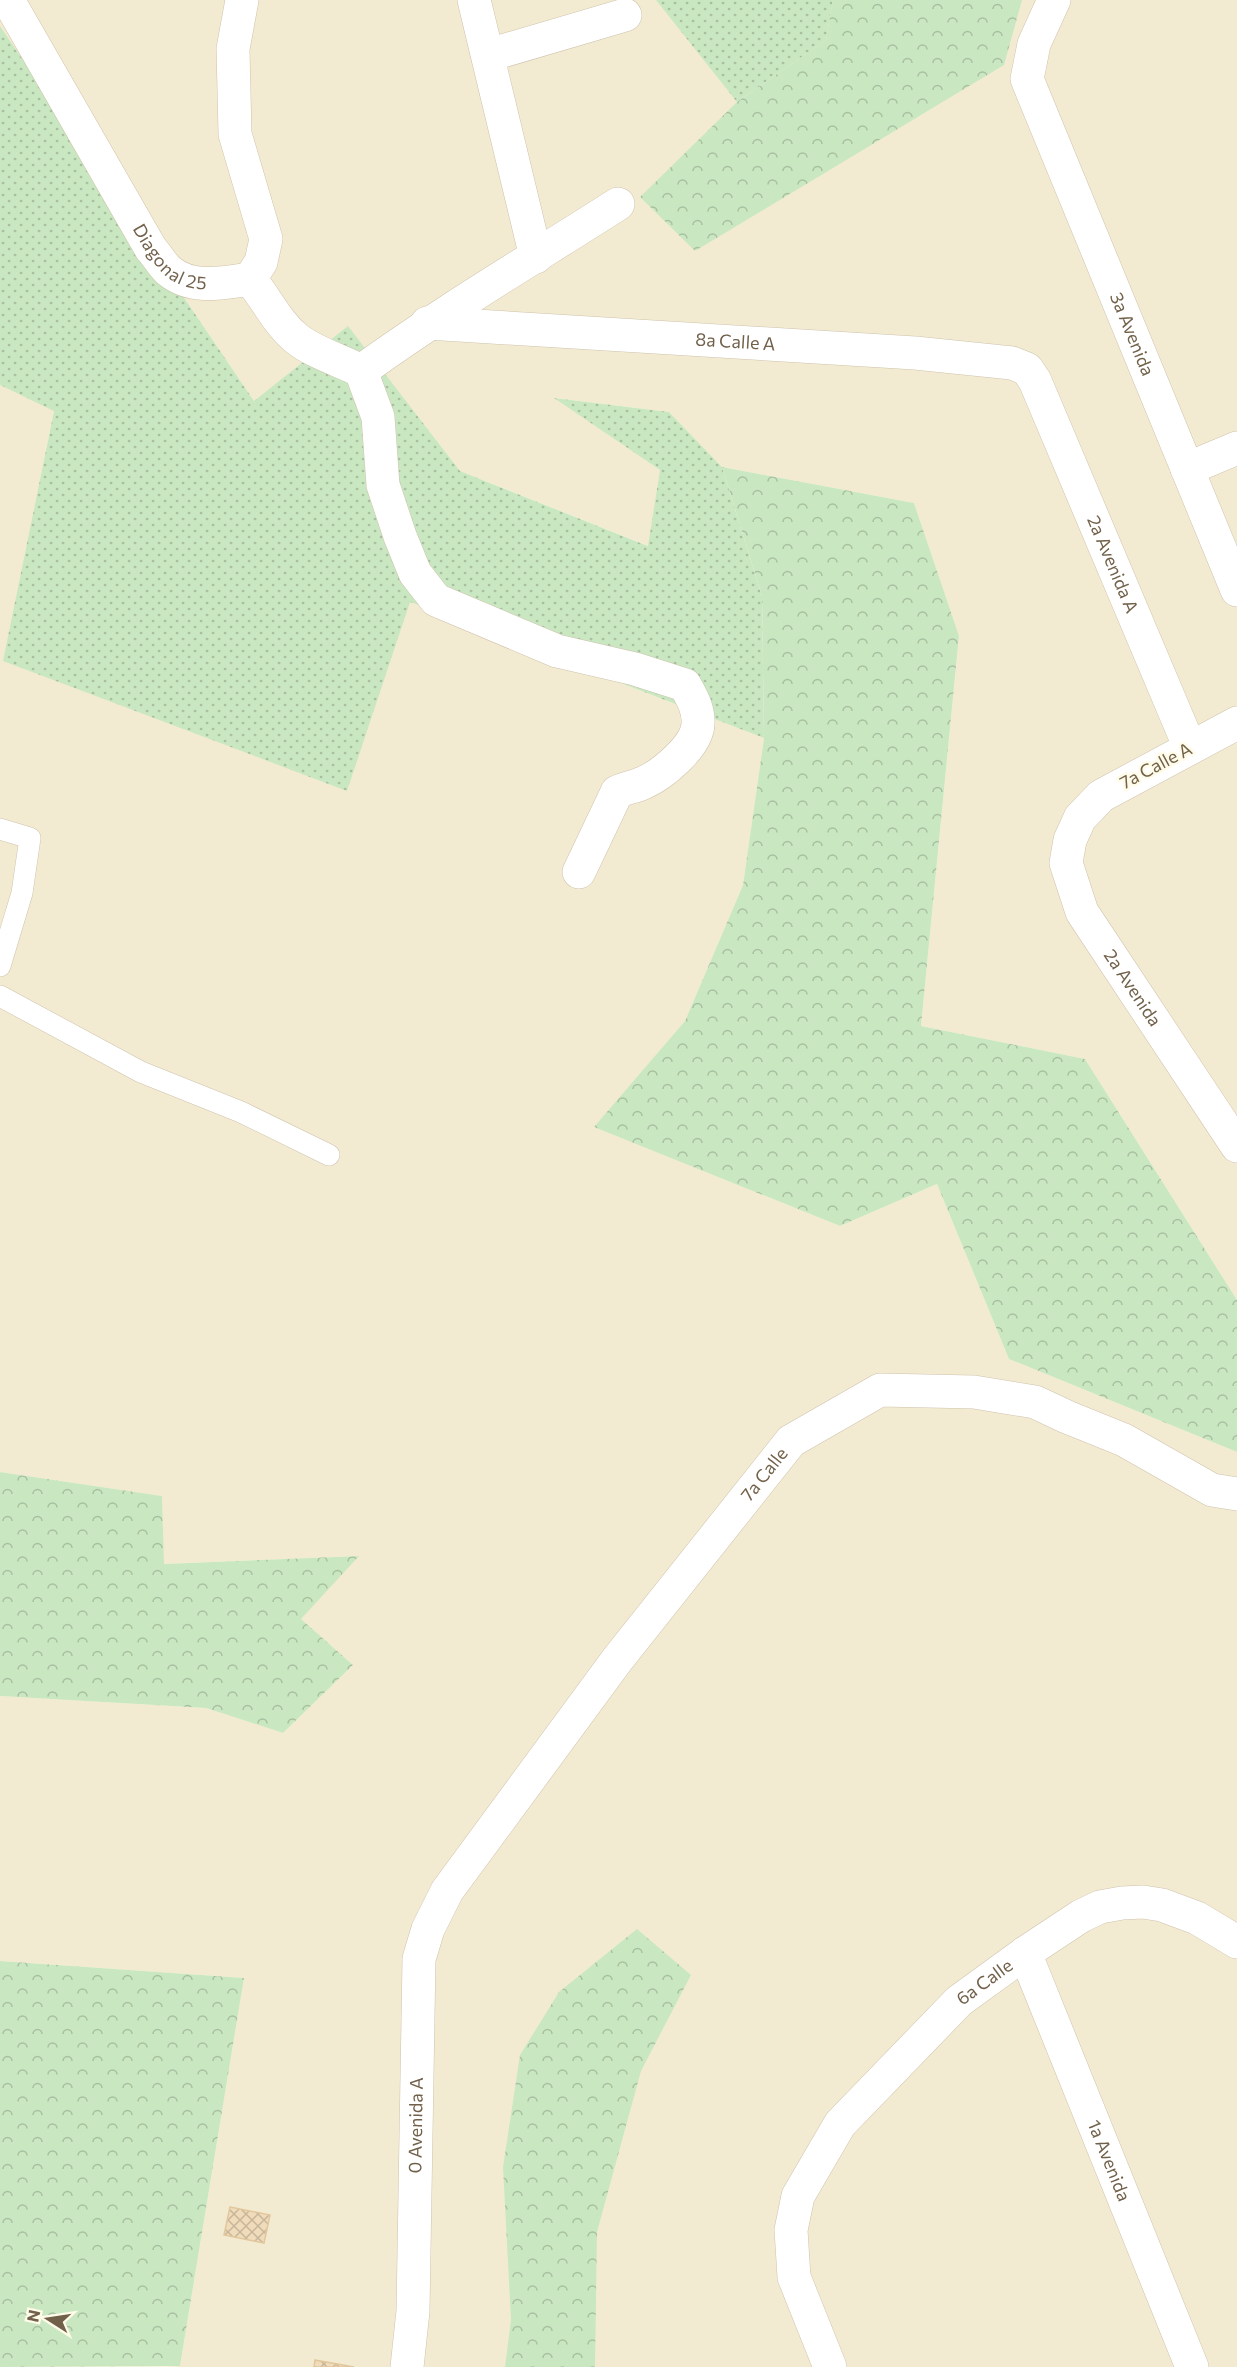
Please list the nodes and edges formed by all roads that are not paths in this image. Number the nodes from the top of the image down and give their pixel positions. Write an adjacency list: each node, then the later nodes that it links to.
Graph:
1 (8, 0): 9 (street, Diagonal 25)
2 (242, 0): 9 (street)
3 (474, 0): 6 (street)
4 (1054, 0): 14 (street, 3a Avenida)
5 (625, 15): 6 (street)
6 (489, 55): 8 (street)
7 (618, 204): 8 (street)
8 (536, 256): 10 (street)
9 (250, 279): 11 (street)
10 (427, 323): 11 (street); 12 (street, 8a Calle A)
11 (361, 371): 20 (street)
12 (1035, 381): 17 (street, 2a Avenida A)
13 (1237, 448): 14 (street)
14 (1187, 469): 15 (street, 3a Avenida)
15 (1237, 590)
16 (1237, 723): 17 (street, 7a Calle A)
17 (1190, 748): 18 (street, 7a Calle A)
18 (1080, 818): 23 (street, 2a Avenida)
19 (0, 830): 21 (lane)
20 (579, 872)
21 (0, 966)
22 (0, 996): 24 (lane)
23 (1237, 1146)
24 (329, 1155)
25 (1237, 1494): 26 (street, 7a Calle)
26 (447, 1891): 29 (street, 0 Avenida A)
27 (1237, 1942): 28 (street, 6a Calle)
28 (1025, 1953): 30 (street, 6a Calle); 31 (street, 1a Avenida)
29 (407, 2367)
30 (830, 2367)
31 (1192, 2367)

